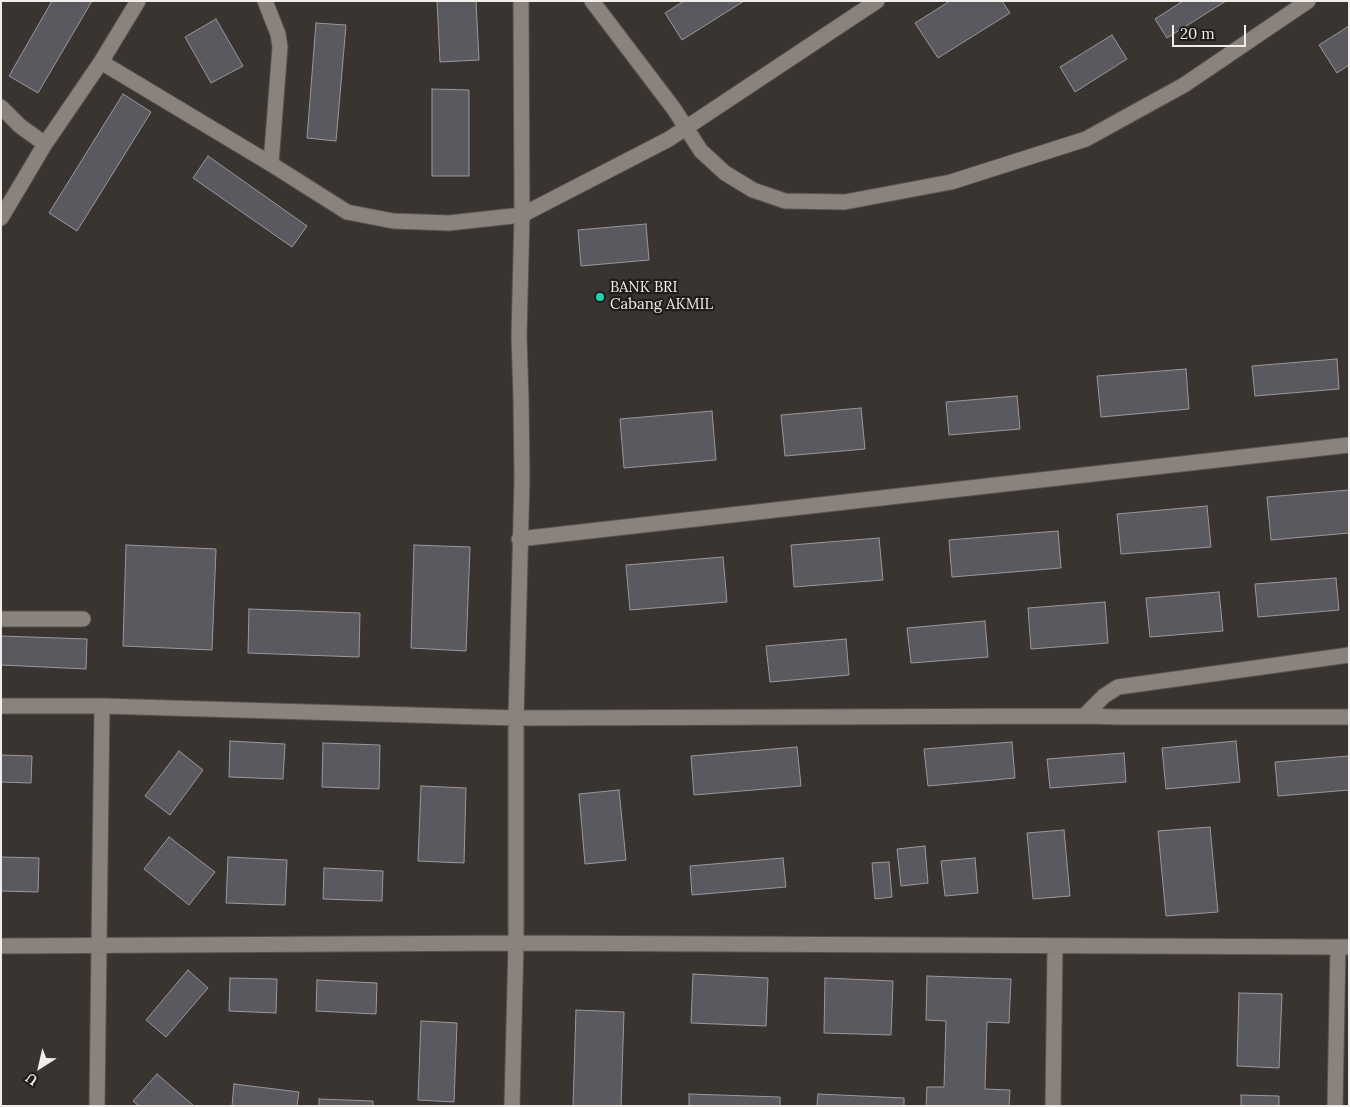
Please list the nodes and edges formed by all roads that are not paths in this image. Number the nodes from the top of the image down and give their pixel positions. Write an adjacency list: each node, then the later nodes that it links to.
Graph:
1 (138, 1): 7 (street)
2 (265, 1): 11 (street)
3 (521, 1): 12 (street)
4 (592, 1): 9 (street)
5 (877, 1): 9 (street)
6 (1308, 1): 9 (street)
7 (101, 62): 10 (street); 11 (street)
8 (1, 107): 10 (street)
9 (686, 128): 12 (street)
10 (45, 144): 13 (street)
11 (271, 164): 12 (street)
12 (522, 216): 15 (street)
13 (1, 218)
14 (1349, 445): 15 (street)
15 (519, 539): 23 (street)
16 (1, 619): 17 (street)
17 (82, 619)
18 (1349, 655): 21 (street)
19 (1, 706): 20 (street)
20 (102, 706): 23 (street); 25 (street)
21 (1084, 716): 22 (street); 23 (street)
22 (1349, 717)
23 (516, 718): 24 (street)
24 (516, 943): 25 (street); 27 (street); 30 (street)
25 (98, 945): 26 (street); 29 (street)
26 (1, 946)
27 (1055, 946): 28 (street); 31 (street)
28 (1343, 947): 32 (street)
29 (97, 1106)
30 (512, 1106)
31 (1053, 1106)
32 (1335, 1106)

